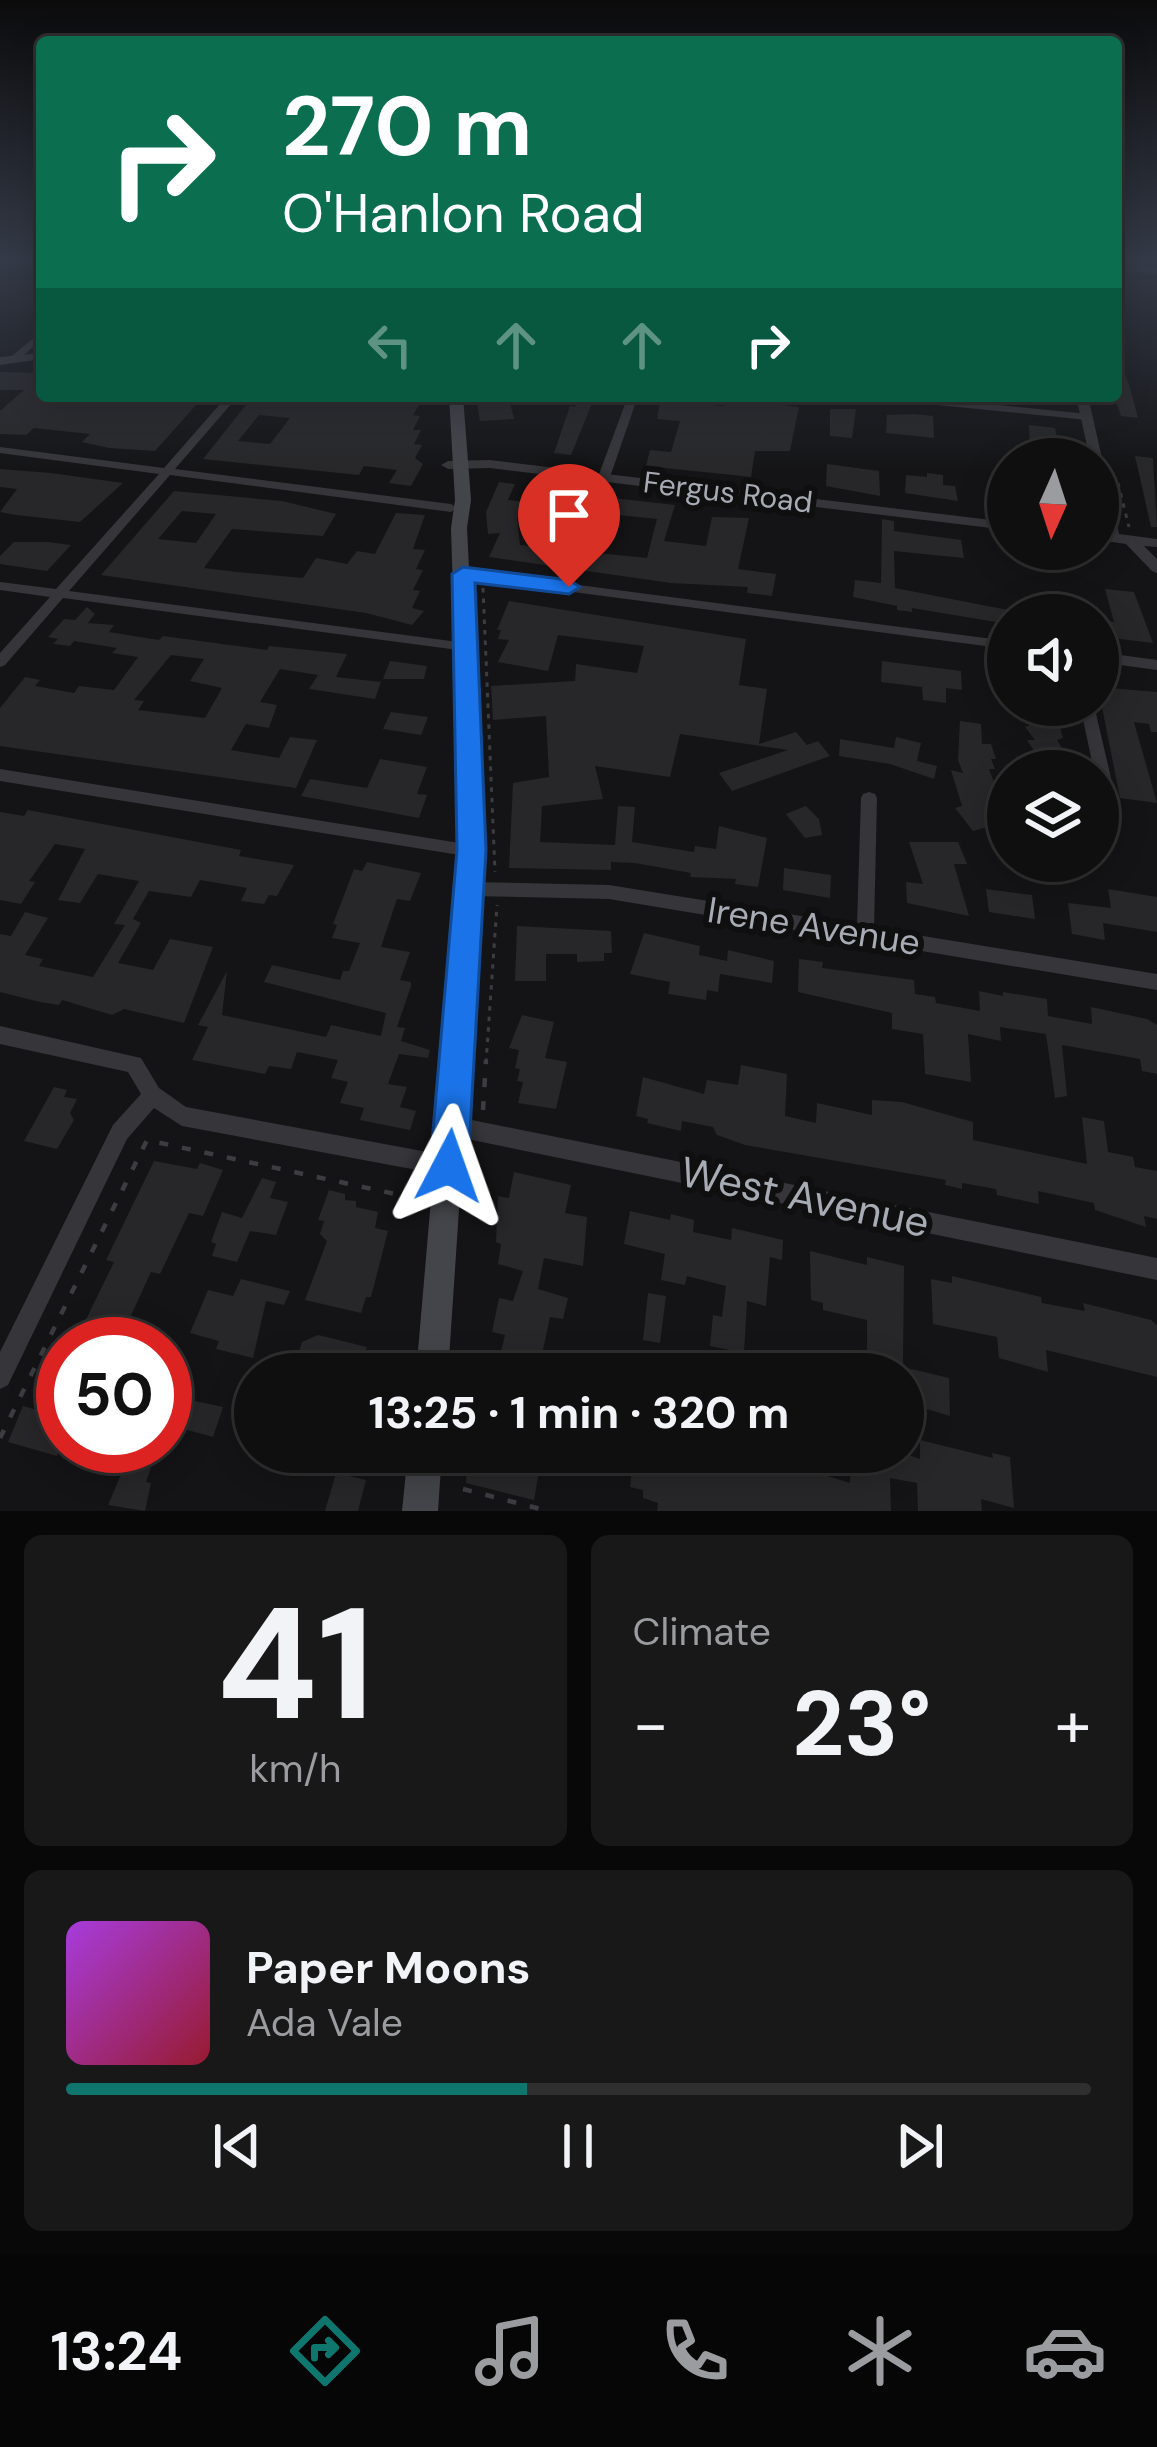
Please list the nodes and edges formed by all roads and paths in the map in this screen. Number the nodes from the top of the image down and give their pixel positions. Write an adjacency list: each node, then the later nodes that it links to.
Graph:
1 (36, 338): 2 (street)
2 (7, 360)
3 (227, 402): 13 (street)
4 (446, 402): 12 (main road)
5 (456, 402): 12 (main road)
6 (631, 402): 14 (street)
7 (937, 402): 9 (street)
8 (1084, 402): 9 (street)
9 (1088, 417): 10 (street)
10 (1095, 438)
11 (0, 450): 13 (street)
12 (455, 464): 14 (street, Fergus Road); 16 (main road); 16 (main road)
13 (169, 470): 16 (street); 23 (street)
14 (604, 478): 17 (street, Fergus Road)
15 (1119, 505): 18 (path)
16 (453, 510): 21 (main road)
17 (987, 524)
18 (1121, 537): 19 (street); 20 (street)
19 (1157, 543)
20 (1157, 568)
21 (463, 574): 24 (street); 25 (main road)
22 (0, 586): 23 (street)
23 (60, 594): 25 (street); 27 (street)
24 (987, 642)
25 (466, 647): 31 (main road)
26 (1119, 660): 28 (street)
27 (0, 662)
28 (1157, 665)
29 (0, 775): 31 (street)
30 (869, 798): 33 (street)
31 (472, 850): 32 (main road)
32 (470, 889): 33 (street, Irene Avenue); 37 (main road)
33 (865, 934): 34 (street, Irene Avenue)
34 (1157, 982)
35 (0, 1035): 36 (street)
36 (152, 1095): 38 (street); 42 (street)
37 (452, 1126): 38 (main road); 40 (street, West Avenue)
38 (449, 1166): 41 (main road)
39 (409, 1197): 43 (path)
40 (1157, 1269)
41 (434, 1353)
42 (0, 1377)
43 (0, 1438)
44 (425, 1473): 46 (main road)
45 (463, 1489): 47 (path)
46 (425, 1510)
47 (548, 1511)

